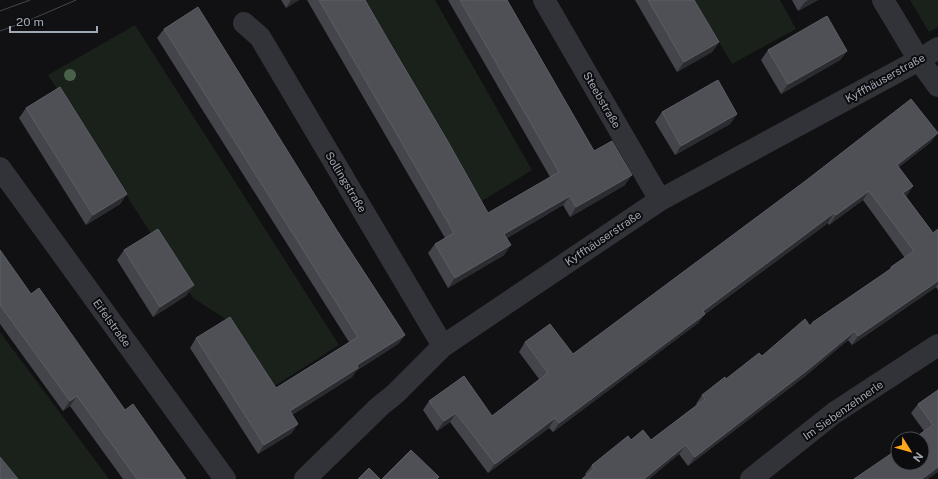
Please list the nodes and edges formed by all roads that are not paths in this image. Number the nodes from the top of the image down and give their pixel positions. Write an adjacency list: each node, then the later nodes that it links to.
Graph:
1 (544, 0): 8 (street, Steebstraße)
2 (883, 0): 5 (street)
3 (244, 23): 10 (street, Sollingstraße)
4 (938, 48): 5 (street, Kyffhäuserstraße)
5 (919, 60): 6 (street); 8 (street, Kyffhäuserstraße)
6 (938, 86)
7 (0, 168): 11 (street, Eifelstraße)
8 (660, 200): 10 (street, Kyffhäuserstraße)
9 (938, 345): 13 (street, Im Siebenzehnerle)
10 (443, 346): 12 (street, Kyffhäuserstraße)
11 (225, 479)
12 (305, 479)
13 (752, 479)

